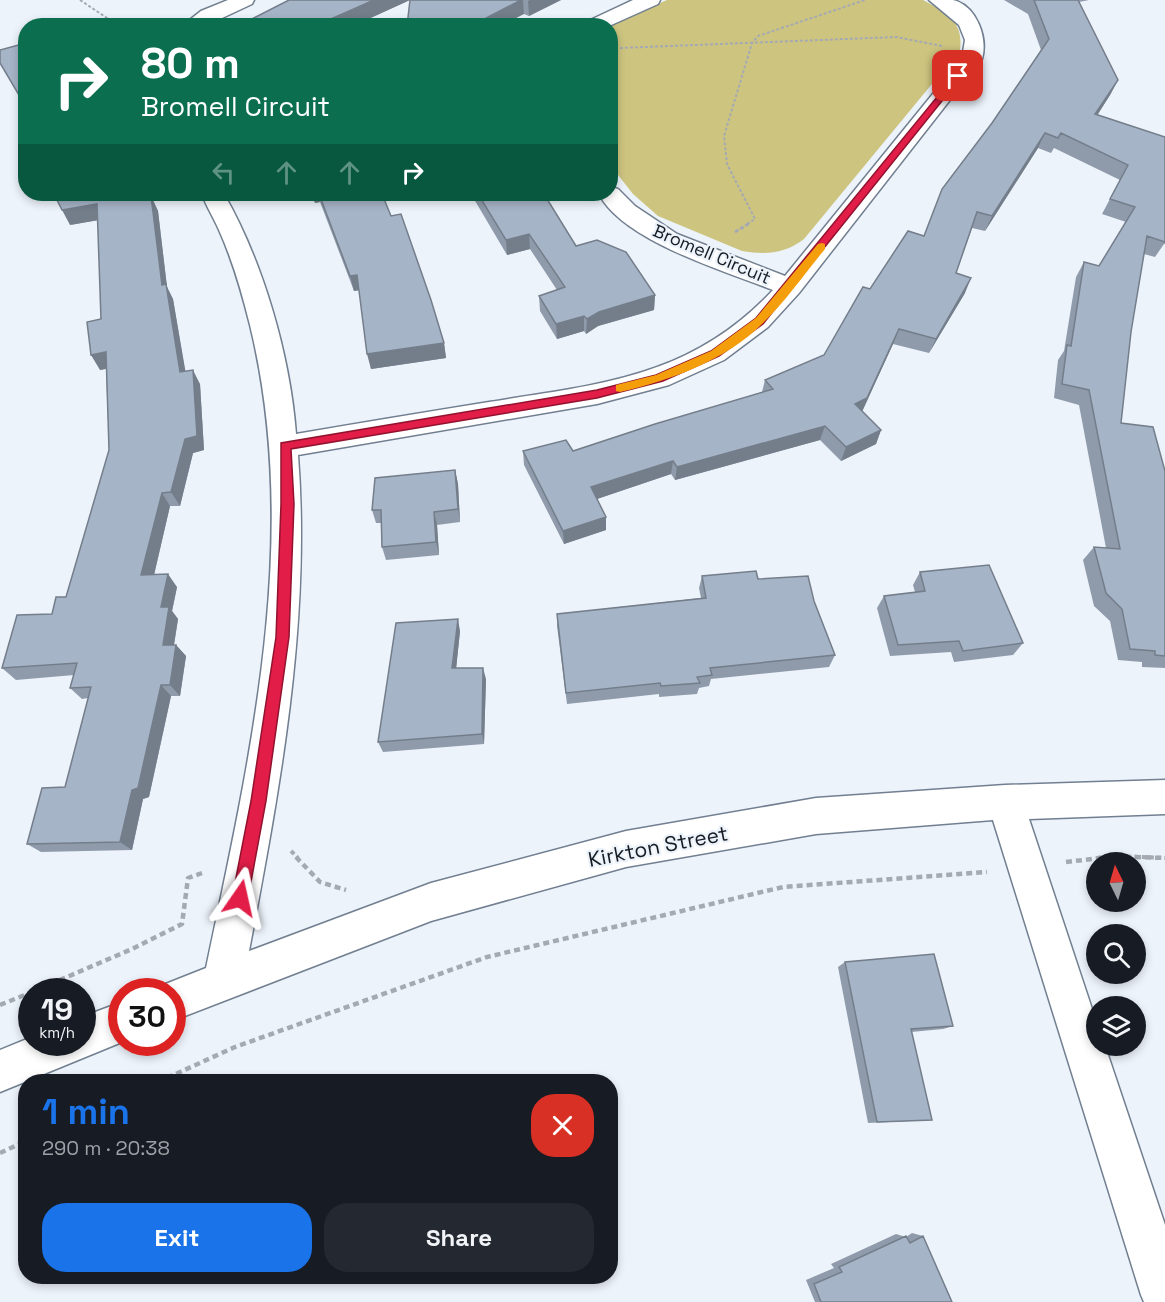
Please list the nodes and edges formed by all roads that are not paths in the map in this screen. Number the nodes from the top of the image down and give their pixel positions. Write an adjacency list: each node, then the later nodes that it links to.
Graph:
1 (245, 0): 4 (street)
2 (651, 0): 5 (street)
3 (938, 0): 8 (street, Bromell Circuit)
4 (208, 18)
5 (609, 18)
6 (217, 201): 9 (street)
7 (617, 201): 8 (street, Bromell Circuit)
8 (790, 286): 9 (street, Bromell Circuit)
9 (285, 446): 12 (street)
10 (1165, 797): 11 (street, Kirkton Street)
11 (1005, 802): 12 (street, Kirkton Street); 16 (street)
12 (224, 980): 13 (street, Kirkton Street)
13 (186, 995)
14 (36, 1056): 15 (street)
15 (0, 1071)
16 (1165, 1296)

